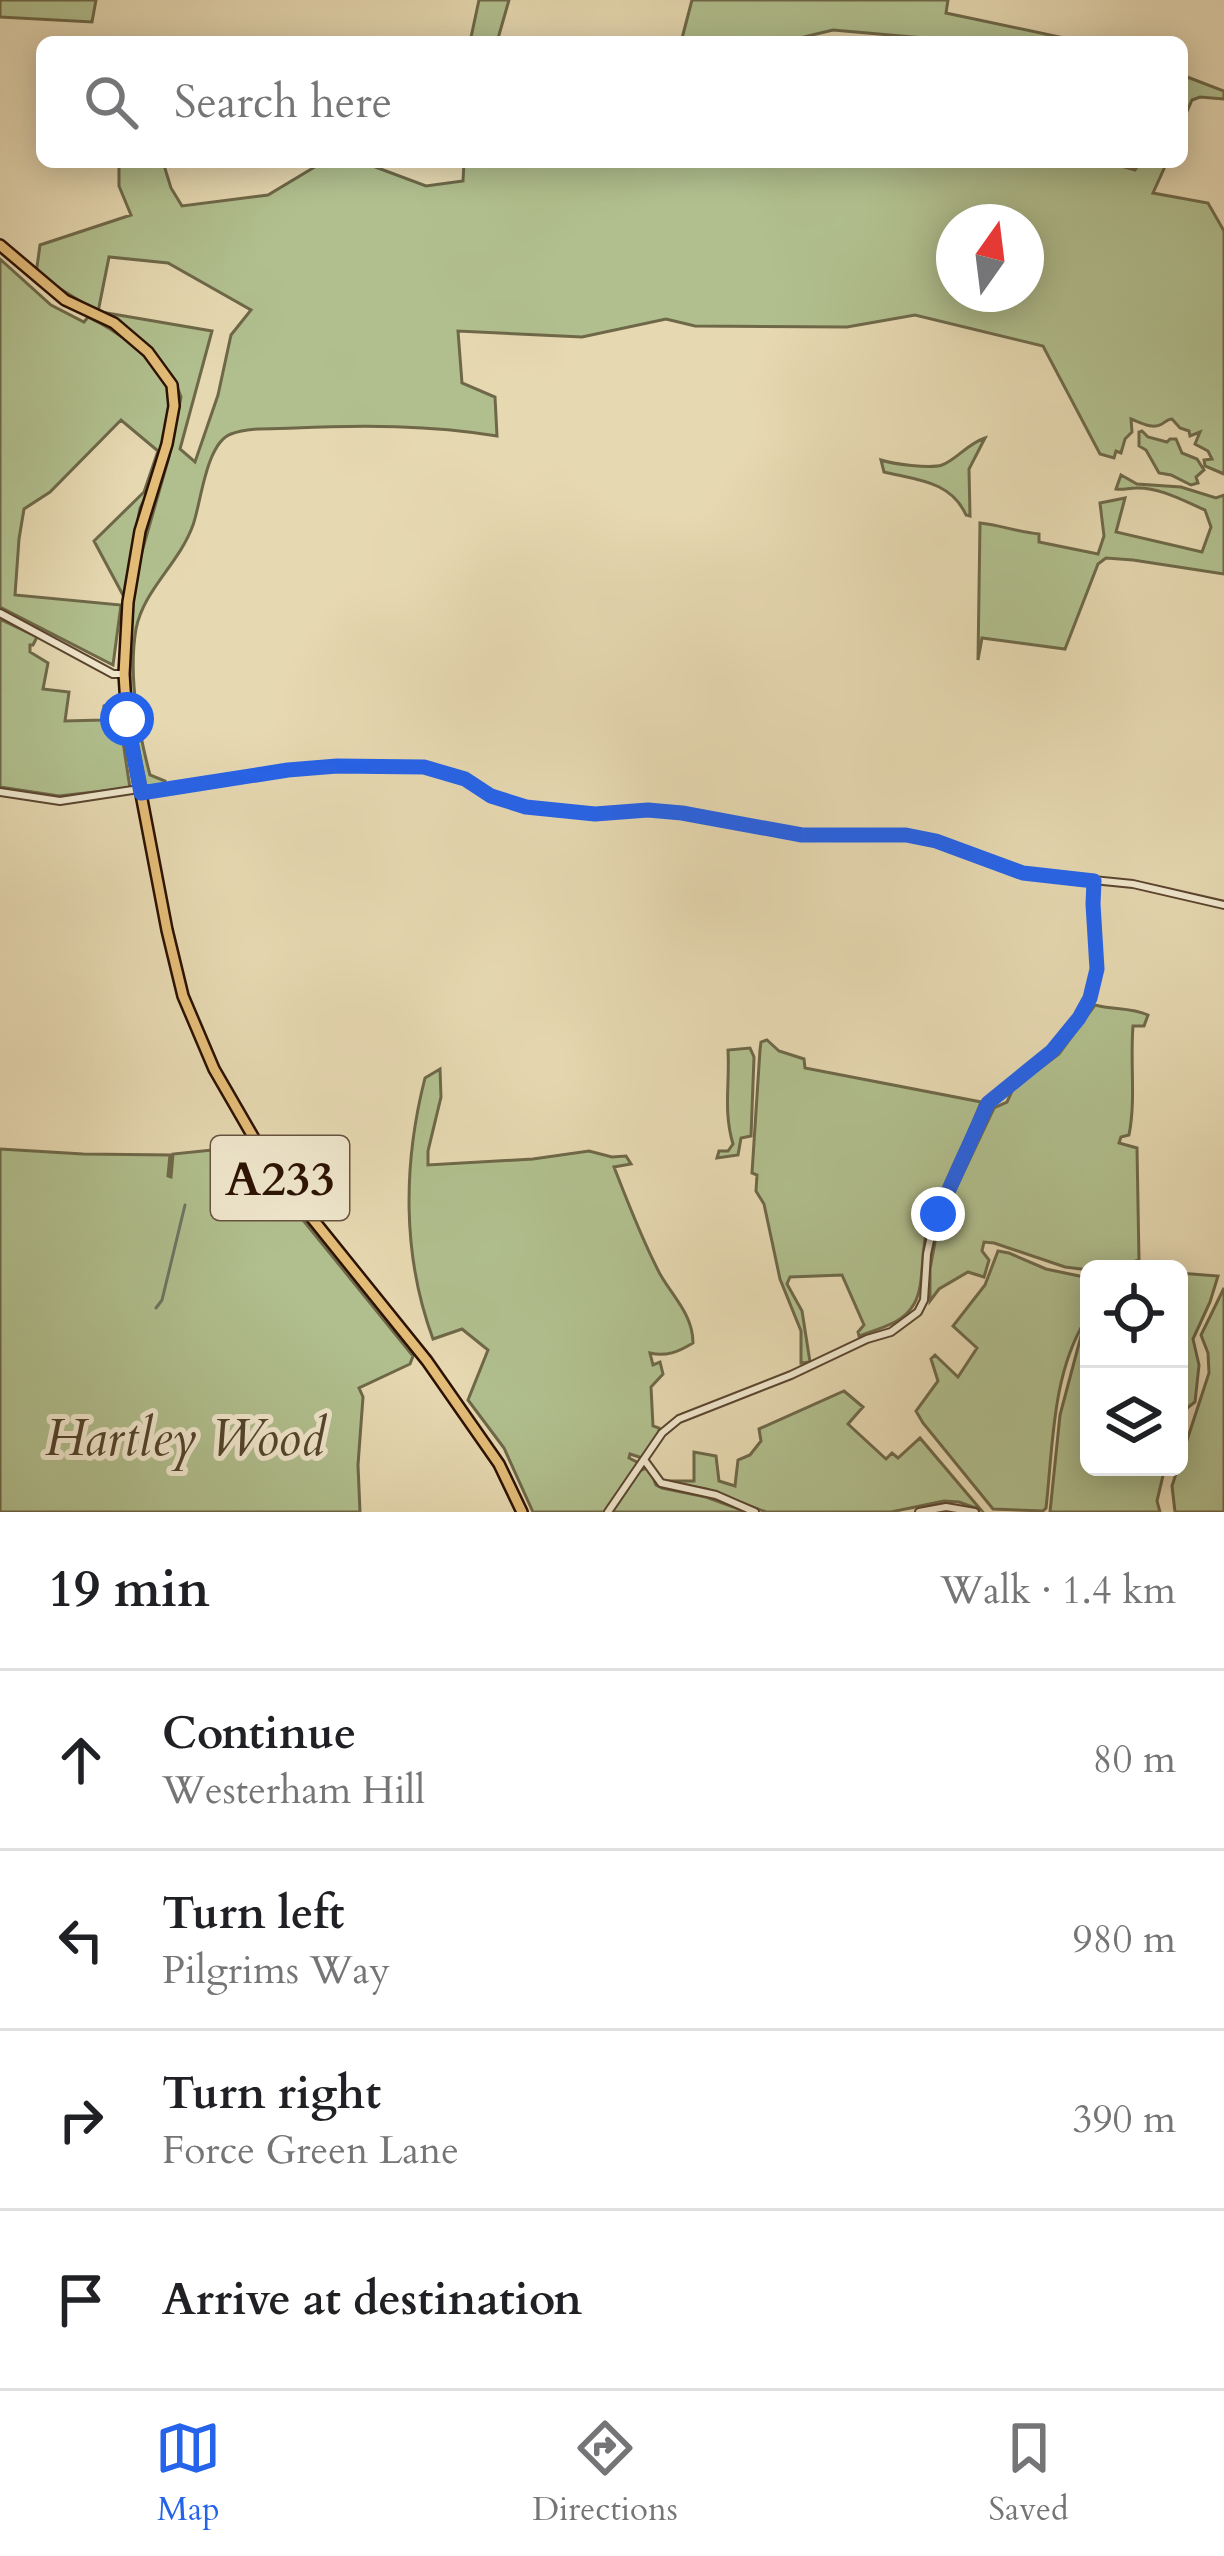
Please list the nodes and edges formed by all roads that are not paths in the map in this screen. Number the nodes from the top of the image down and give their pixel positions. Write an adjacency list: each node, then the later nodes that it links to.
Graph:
1 (0, 245): 3 (main road, A233)
2 (0, 613): 3 (street)
3 (124, 674): 4 (main road, A233)
4 (140, 791): 5 (street); 6 (street); 9 (main road, A233)
5 (0, 792)
6 (1094, 881): 7 (street); 8 (street)
7 (1224, 905)
8 (645, 1461): 10 (street); 11 (street)
9 (522, 1512)
10 (608, 1512)
11 (755, 1512)
12 (919, 1512): 13 (street)
13 (975, 1512)

